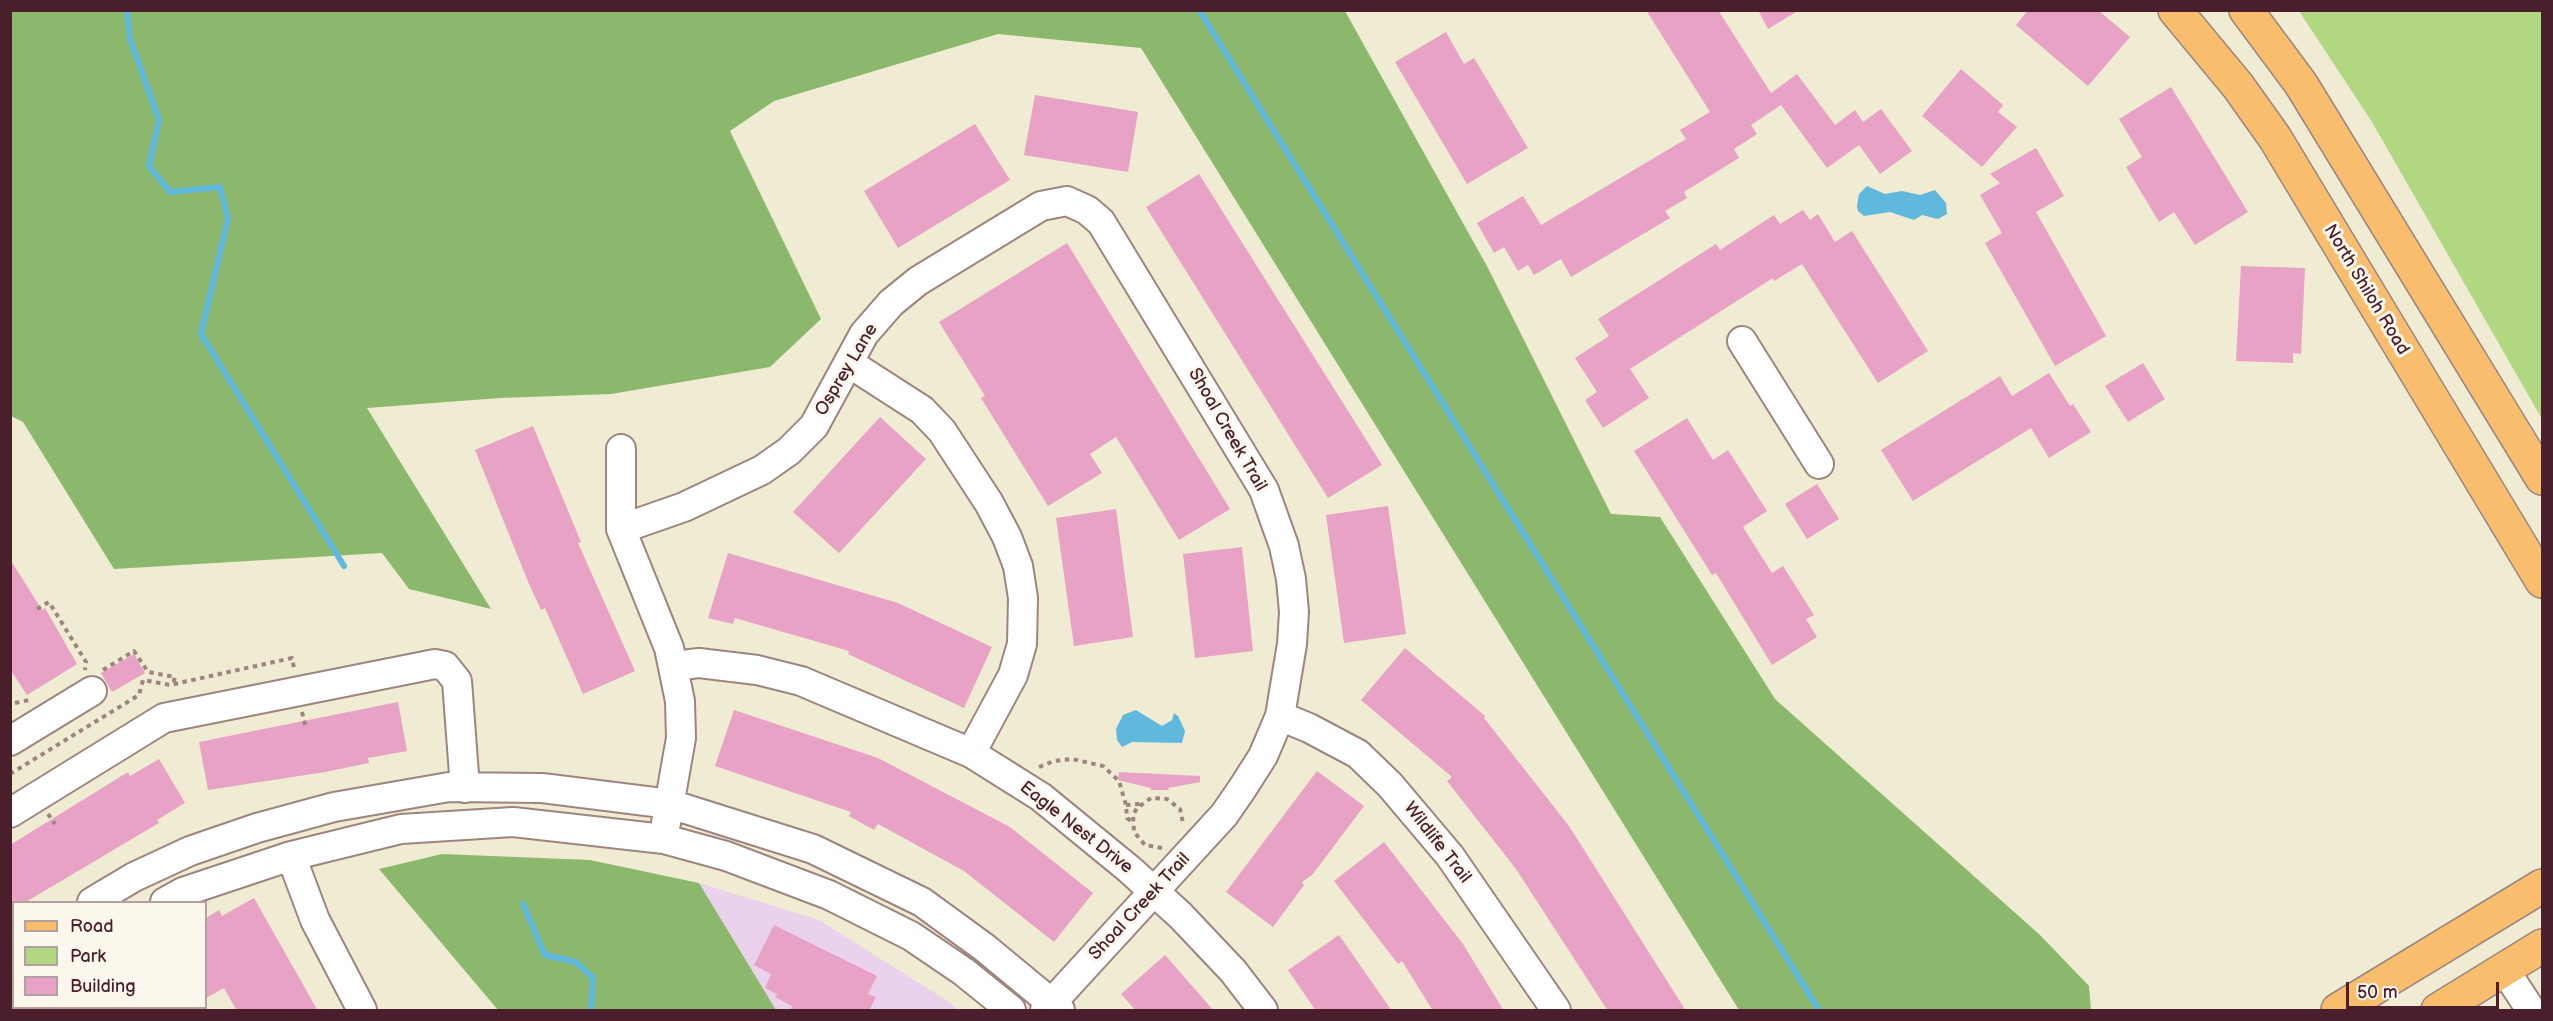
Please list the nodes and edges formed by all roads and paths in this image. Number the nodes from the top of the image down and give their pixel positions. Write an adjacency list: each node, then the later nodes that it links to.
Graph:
1 (2175, 10): 10 (main road, North Shiloh Road)
2 (2246, 10): 8 (main road)
3 (1067, 201): 5 (street, Osprey Lane); 16 (street, Shoal Creek Trail)
4 (1742, 341): 7 (street)
5 (849, 363): 9 (street, Osprey Lane); 18 (street)
6 (621, 449): 9 (street)
7 (1819, 464)
8 (2542, 478)
9 (621, 529): 12 (street)
10 (2542, 581)
11 (37, 609): 13 (path)
12 (674, 666): 18 (street, Eagle Nest Drive); 21 (street)
13 (89, 677): 14 (path); 17 (street)
14 (173, 684)
15 (33, 699): 17 (path)
16 (1280, 716): 31 (street, Shoal Creek Trail); 40 (street, Wildlife Trail)
17 (14, 725)
18 (971, 753): 31 (street, Eagle Nest Drive)
19 (1031, 770): 23 (path)
20 (465, 788): 21 (street); 24 (street); 32 (street)
21 (670, 804): 27 (street); 36 (street)
22 (1141, 804): 23 (path); 25 (path); 26 (path)
23 (1126, 805): 25 (path)
24 (10, 813)
25 (1133, 823): 28 (path)
26 (1182, 833)
27 (664, 839): 29 (street); 38 (street)
28 (1170, 845)
29 (291, 856): 33 (street); 37 (street)
30 (2539, 888): 41 (main road); 42 (main road)
31 (1153, 890): 36 (street, Shoal Creek Trail); 39 (street, Eagle Nest Drive)
32 (95, 901)
33 (168, 901)
34 (2542, 946): 35 (main road)
35 (2504, 969): 43 (main road); 44 (street)
36 (1053, 1008)
37 (362, 1011)
38 (1011, 1011)
39 (1263, 1011)
40 (1556, 1011)
41 (2338, 1011)
42 (2379, 1011)
43 (2438, 1011)
44 (2531, 1011)

